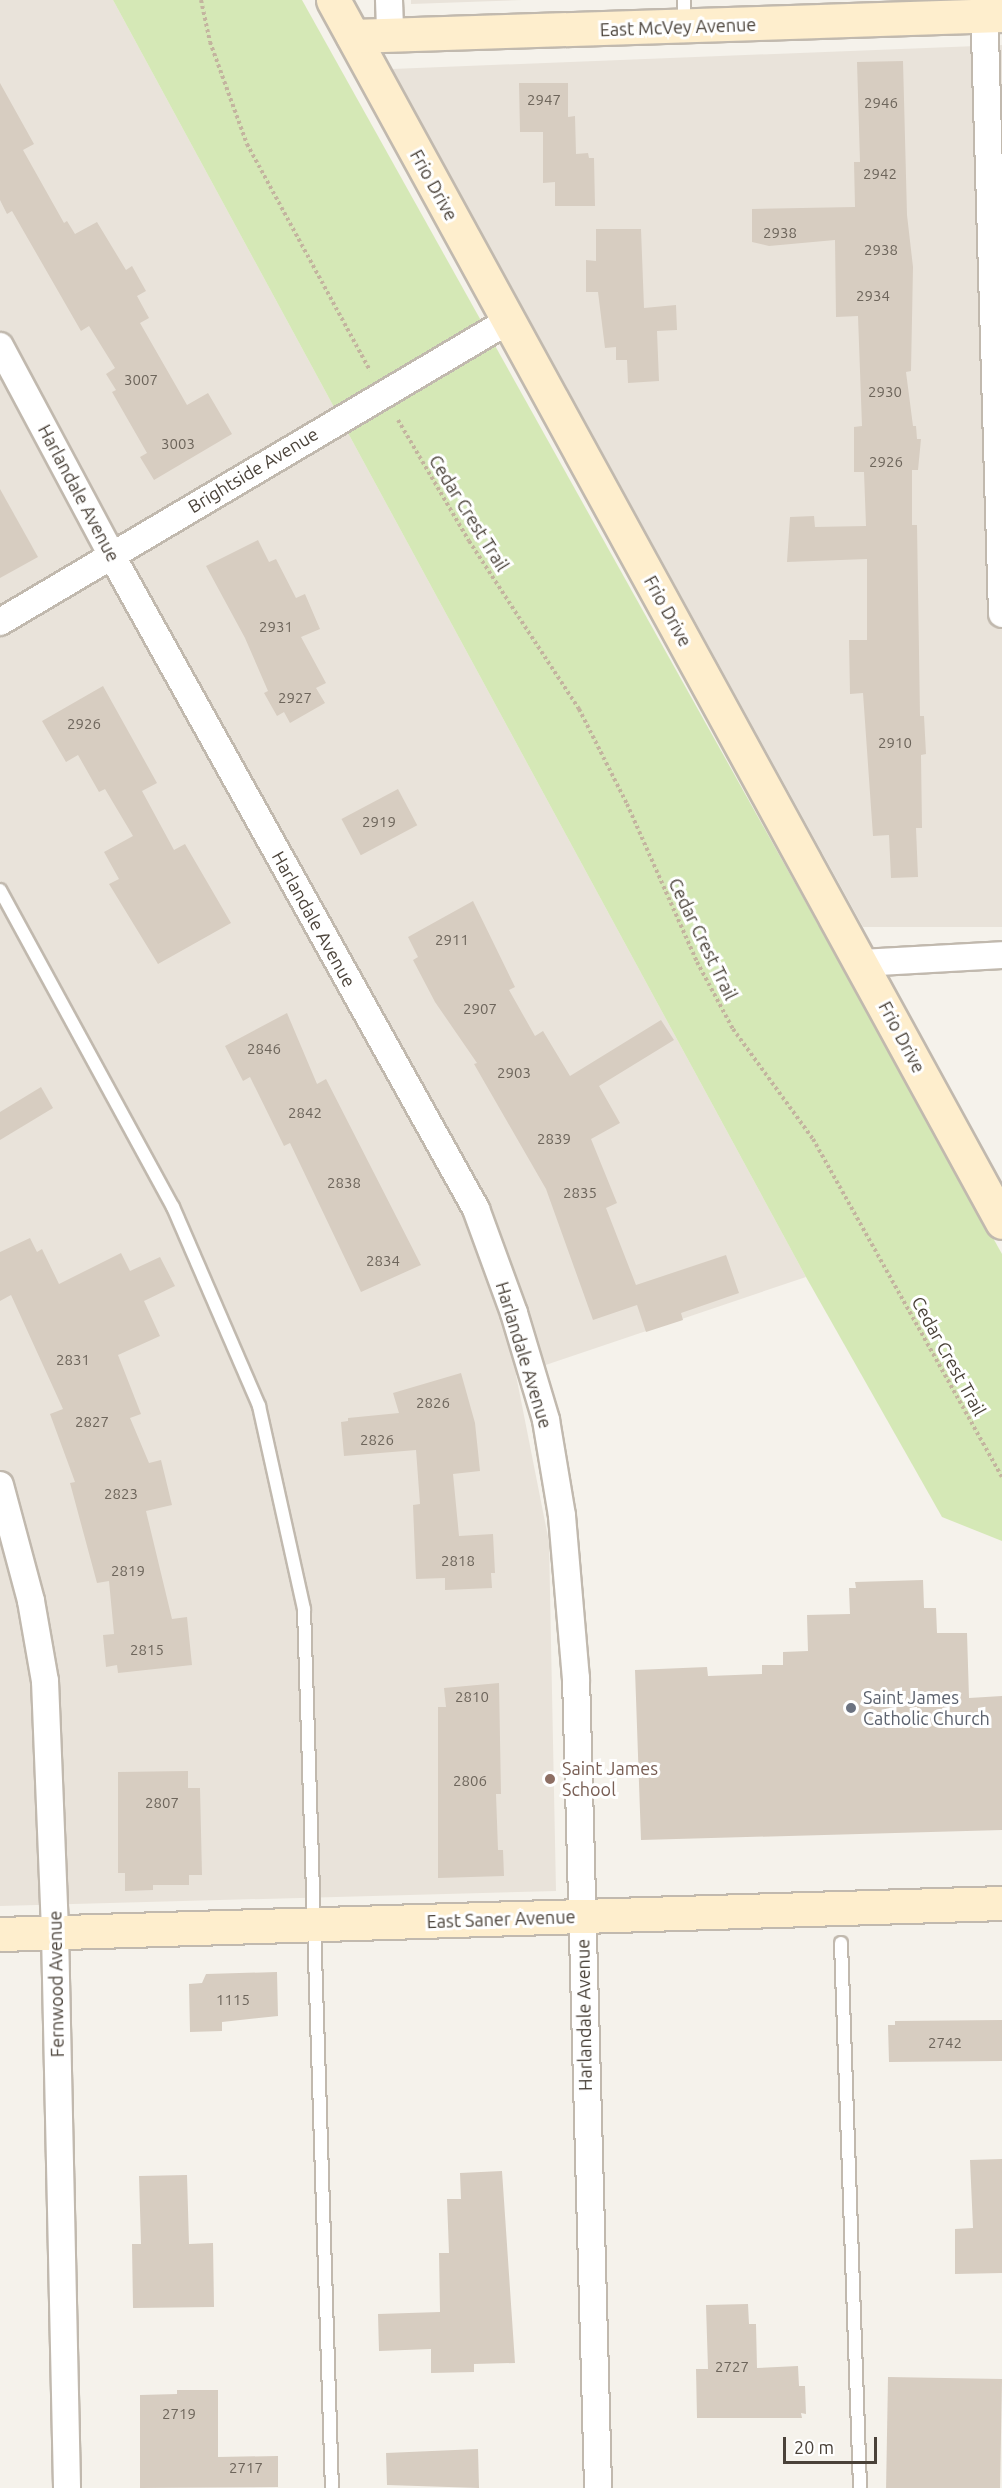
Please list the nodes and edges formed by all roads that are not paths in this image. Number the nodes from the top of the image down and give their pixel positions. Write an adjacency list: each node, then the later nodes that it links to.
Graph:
1 (333, 0): 6 (street, Frio Drive)
2 (389, 0): 5 (street)
3 (990, 10): 4 (street, East McVey Avenue); 10 (street)
4 (684, 14): 5 (street, East McVey Avenue)
5 (390, 35): 6 (street, East McVey Avenue)
6 (353, 36): 7 (street, Frio Drive)
7 (508, 321): 9 (street, Brightside Avenue); 14 (street, Frio Drive)
8 (0, 346): 9 (street, Harlandale Avenue)
9 (112, 556): 11 (street, Brightside Avenue); 18 (street, Harlandale Avenue)
10 (1002, 614)
11 (0, 622)
12 (0, 890): 19 (lane)
13 (1002, 955): 14 (street)
14 (861, 963): 15 (street, Frio Drive)
15 (1002, 1222)
16 (0, 1485): 20 (street, Fernwood Avenue)
17 (1002, 1903): 18 (street, East Saner Avenue)
18 (582, 1917): 19 (street, East Saner Avenue); 25 (street, Harlandale Avenue)
19 (314, 1925): 20 (street, East Saner Avenue); 24 (lane)
20 (55, 1932): 21 (street, East Saner Avenue); 23 (street, Fernwood Avenue)
21 (0, 1934)
22 (841, 1943): 26 (lane)
23 (67, 2488)
24 (332, 2488)
25 (597, 2488)
26 (860, 2488)

